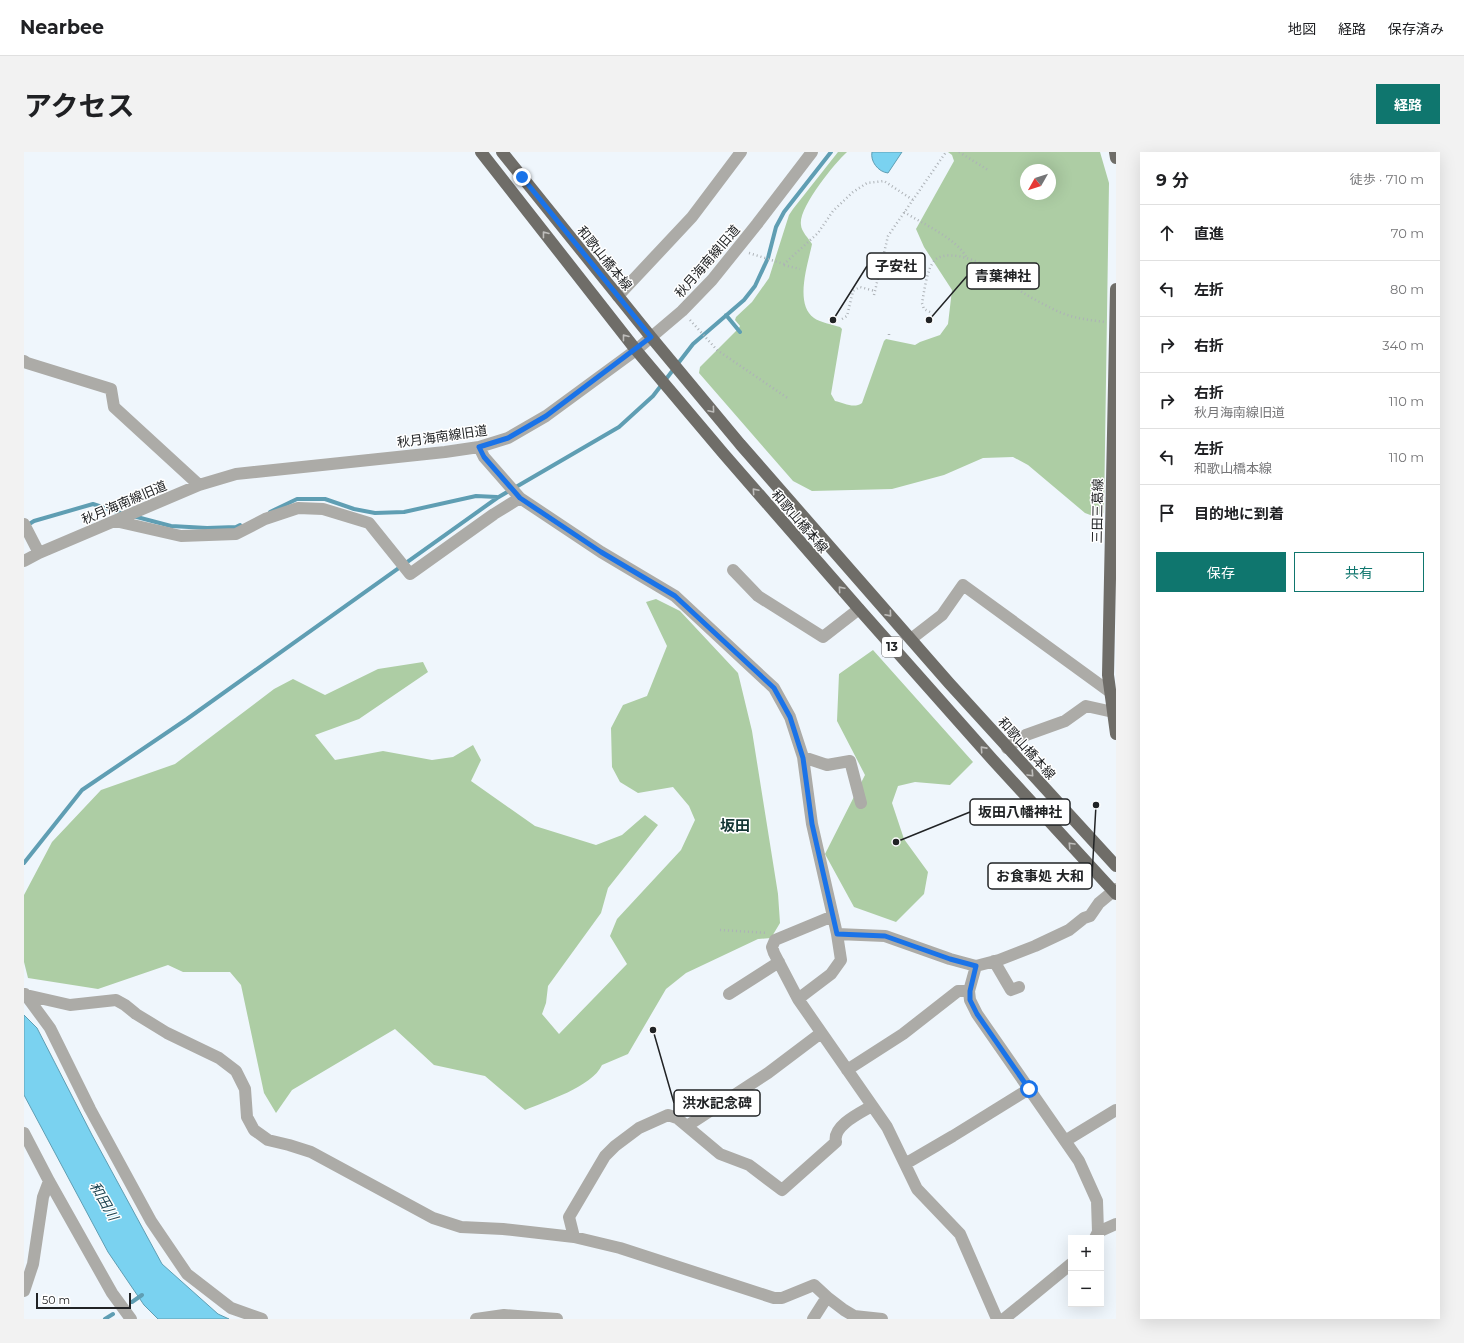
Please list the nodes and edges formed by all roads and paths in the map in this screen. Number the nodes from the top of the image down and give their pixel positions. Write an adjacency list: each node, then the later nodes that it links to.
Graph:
1 (481, 152): 26 (main road, 和歌山橋本線 / 13, one-way to 1)
2 (502, 152): 20 (main road, 和歌山橋本線 / 13)
3 (741, 152): 20 (street)
4 (796, 152): 8 (street)
5 (959, 152): 10 (path)
6 (1115, 152): 9 (main road)
7 (944, 153): 11 (path)
8 (808, 156): 25 (street, 秋月海南線旧道)
9 (1116, 158)
10 (988, 170)
11 (913, 200): 12 (path); 15 (path)
12 (904, 212): 13 (path); 18 (path)
13 (967, 258): 21 (path); 23 (path)
14 (763, 259): 15 (path)
15 (784, 264): 16 (path)
16 (800, 269)
17 (1116, 289): 23 (main road, 三田三葛線)
18 (875, 290): 19 (path); 22 (path)
19 (874, 295)
20 (618, 296): 25 (main road, 和歌山橋本線 / 13)
21 (930, 312)
22 (842, 319)
23 (1115, 324): 30 (main road, 三田三葛線)
24 (697, 328): 28 (path)
25 (651, 337): 26 (street, 秋月海南線旧道); 39 (main road, 和歌山橋本線 / 13, one-way to 39)
26 (636, 350): 29 (street, 秋月海南線旧道); 38 (main road, 和歌山橋本線 / 13, one-way to 26)
27 (24, 361): 31 (street)
28 (789, 399)
29 (479, 447): 31 (street, 秋月海南線旧道); 32 (street)
30 (1114, 465): 40 (main road, 三田三葛線)
31 (200, 485): 33 (street, 秋月海南線旧道)
32 (518, 496): 33 (street); 44 (street)
33 (115, 521): 35 (street, 秋月海南線旧道)
34 (24, 524): 35 (street)
35 (38, 553): 36 (street, 秋月海南線旧道)
36 (24, 561)
37 (732, 570): 38 (street)
38 (859, 609): 47 (main road, 和歌山橋本線 / 13, one-way to 38)
39 (911, 640): 40 (street); 43 (main road, 和歌山橋本線 / 13)
40 (1110, 692): 41 (main road, 三田三葛線)
41 (1113, 712): 42 (main road, 三田三葛線); 43 (street)
42 (1116, 734)
43 (1007, 748): 46 (main road, 和歌山橋本線 / 13, one-way to 46)
44 (803, 758): 45 (street); 48 (street)
45 (861, 803)
46 (1116, 866)
47 (1115, 891): 52 (street)
48 (833, 916): 50 (street); 51 (street)
49 (720, 930): 51 (path)
50 (837, 934): 54 (street); 59 (street)
51 (775, 940): 53 (street)
52 (994, 961): 54 (street); 55 (street)
53 (779, 962): 58 (street); 59 (street)
54 (976, 966): 56 (street)
55 (1019, 987)
56 (970, 991): 61 (street); 62 (street)
57 (25, 994): 72 (street); 77 (street)
58 (729, 994)
59 (798, 999): 60 (street)
60 (822, 1033): 61 (street); 65 (street)
61 (847, 1070): 63 (street)
62 (1029, 1089): 67 (street); 68 (street)
63 (872, 1106): 65 (street); 68 (street)
64 (1116, 1110): 67 (street)
65 (687, 1126): 72 (street)
66 (24, 1133): 69 (street)
67 (1065, 1141): 71 (street)
68 (905, 1164): 82 (street)
69 (49, 1181): 74 (street); 76 (street)
70 (1116, 1224): 71 (street)
71 (1096, 1235)
72 (574, 1237): 75 (street)
73 (1068, 1266): 83 (street)
74 (24, 1291)
75 (827, 1297): 80 (street); 81 (street)
76 (132, 1319)
77 (262, 1319)
78 (476, 1319): 79 (street)
79 (557, 1319)
80 (813, 1319)
81 (882, 1319)
82 (997, 1319)
83 (1004, 1319)

